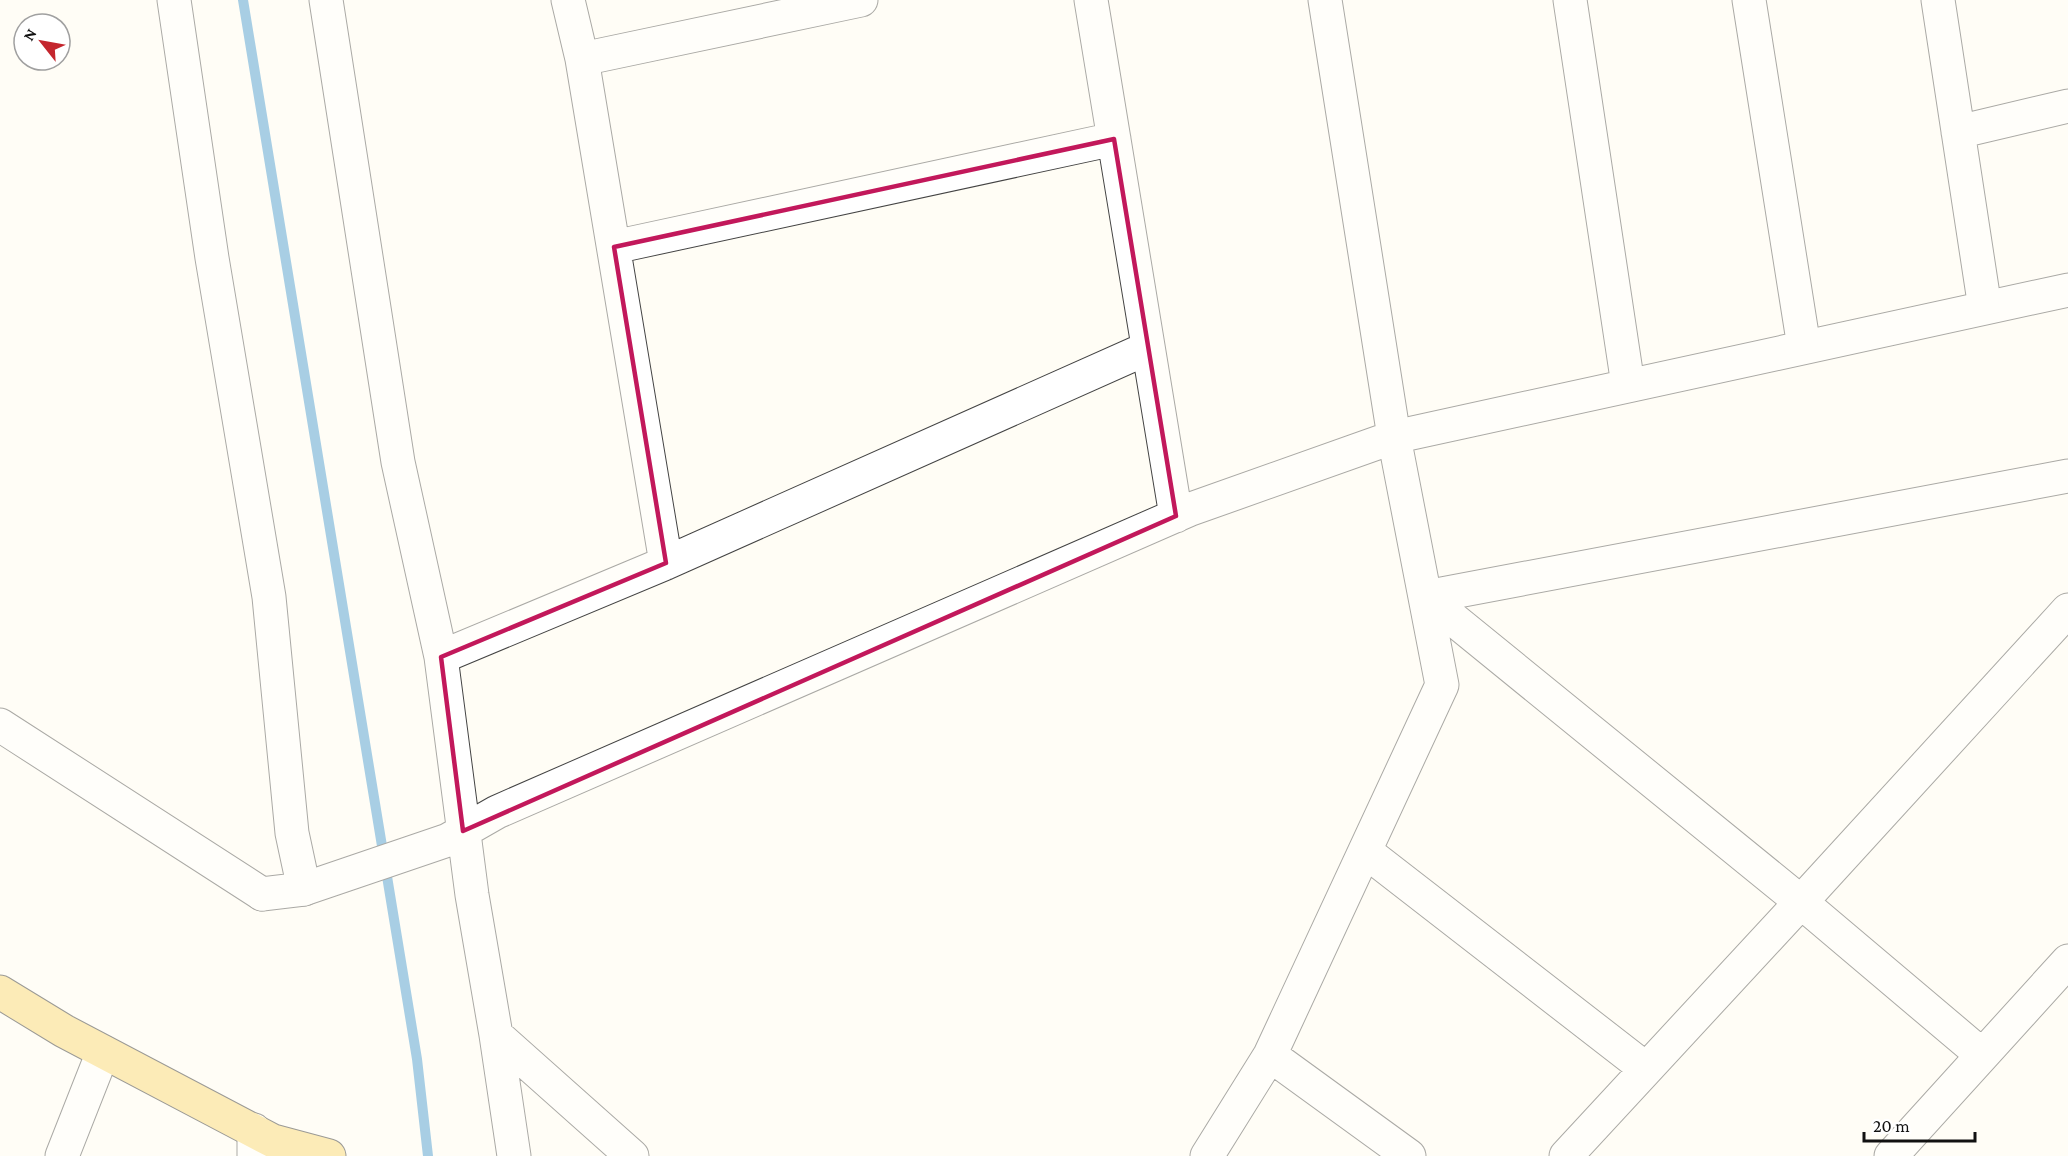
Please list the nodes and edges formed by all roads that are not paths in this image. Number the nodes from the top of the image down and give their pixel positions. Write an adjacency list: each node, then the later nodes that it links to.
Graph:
1 (174, 0): 30 (street)
2 (326, 0): 26 (street)
3 (568, 0): 10 (street)
4 (861, 0): 10 (street)
5 (1091, 0): 13 (street)
6 (1325, 0): 20 (street)
7 (1570, 0): 19 (street)
8 (1749, 0): 17 (street)
9 (1938, 0): 12 (street)
10 (582, 59): 14 (street)
11 (2068, 106): 12 (street)
12 (1958, 132): 16 (street)
13 (1114, 139): 14 (street); 18 (street)
14 (614, 248): 23 (street)
15 (2068, 290): 16 (street)
16 (1985, 308): 17 (street)
17 (1804, 347): 19 (street)
18 (1148, 348): 22 (street); 23 (street)
19 (1628, 385): 20 (street)
20 (1394, 437): 22 (street); 24 (street)
21 (2068, 476): 24 (street)
22 (1176, 516): 28 (street)
23 (666, 563): 26 (street)
24 (1426, 597): 29 (street); 31 (street)
25 (2068, 609): 31 (street)
26 (441, 657): 28 (street)
27 (0, 725): 30 (street)
28 (455, 836): 30 (street); 34 (street)
29 (1365, 851): 36 (street); 38 (street)
30 (304, 889)
31 (1801, 903): 37 (street); 38 (street)
32 (2068, 961): 37 (street)
33 (0, 992): 35 (main road)
34 (496, 1035): 42 (street); 43 (street)
35 (103, 1052): 39 (main road); 40 (street)
36 (1270, 1055): 44 (street); 45 (street)
37 (1982, 1055): 47 (street)
38 (1646, 1069): 46 (street)
39 (260, 1142): 41 (main road)
40 (62, 1156)
41 (329, 1156)
42 (514, 1156)
43 (632, 1156)
44 (1207, 1156)
45 (1409, 1156)
46 (1566, 1156)
47 (1891, 1156)

